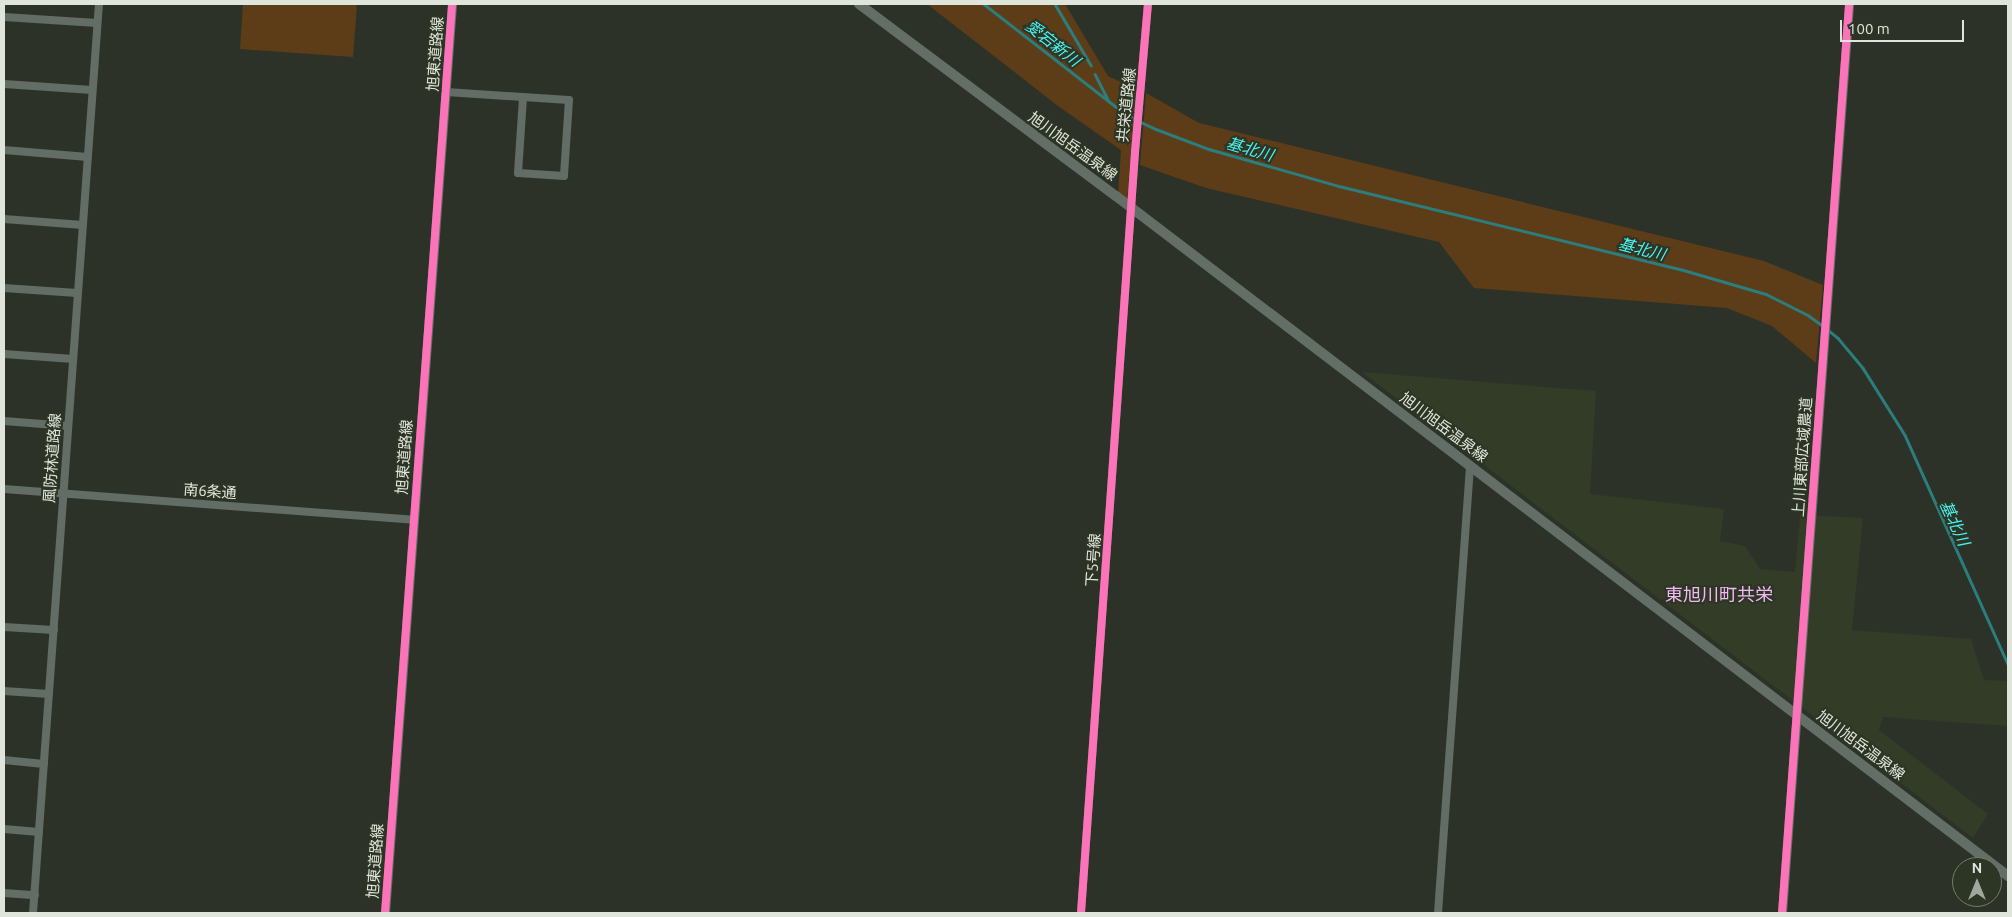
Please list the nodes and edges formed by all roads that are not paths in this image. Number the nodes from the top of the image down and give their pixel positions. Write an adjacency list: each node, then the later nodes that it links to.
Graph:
1 (99, 4): 7 (street, 風防林道路線)
2 (452, 4): 10 (street, 旭東道路線)
3 (859, 4): 14 (main road, 旭川旭岳温泉線)
4 (1148, 4): 14 (street, 共栄道路線)
5 (1849, 4): 31 (street, 上川東部広域農道)
6 (4, 17): 7 (street)
7 (97, 23): 9 (street, 風防林道路線)
8 (4, 84): 9 (street)
9 (92, 90): 13 (street, 風防林道路線)
10 (446, 92): 11 (street); 26 (street, 旭東道路線)
11 (523, 98): 11 (street)
12 (4, 150): 13 (street)
13 (88, 157): 16 (street, 風防林道路線)
14 (1132, 209): 23 (main road, 旭川旭岳温泉線); 41 (street, 下5号線)
15 (4, 219): 16 (street)
16 (82, 225): 18 (street, 風防林道路線)
17 (4, 288): 18 (street)
18 (77, 293): 20 (street, 風防林道路線)
19 (4, 354): 20 (street)
20 (73, 359): 22 (street, 風防林道路線)
21 (4, 421): 22 (street)
22 (68, 426): 25 (street, 風防林道路線)
23 (1470, 466): 31 (main road, 旭川旭岳温泉線); 42 (street)
24 (4, 489): 25 (street, 南6条通)
25 (64, 494): 26 (street, 南6条通); 28 (street, 風防林道路線)
26 (414, 520): 40 (street, 旭東道路線)
27 (4, 627): 28 (street)
28 (54, 630): 30 (street, 風防林道路線)
29 (4, 691): 30 (street)
30 (49, 694): 33 (street, 風防林道路線)
31 (1797, 716): 36 (main road, 旭川旭岳温泉線); 43 (street, 上川東部広域農道)
32 (4, 760): 33 (street)
33 (44, 764): 35 (street, 風防林道路線)
34 (4, 829): 35 (street)
35 (39, 832): 38 (street, 風防林道路線)
36 (2008, 876)
37 (4, 893): 38 (street)
38 (35, 895): 39 (street, 風防林道路線)
39 (33, 913)
40 (385, 913)
41 (1081, 913)
42 (1438, 913)
43 (1782, 913)

